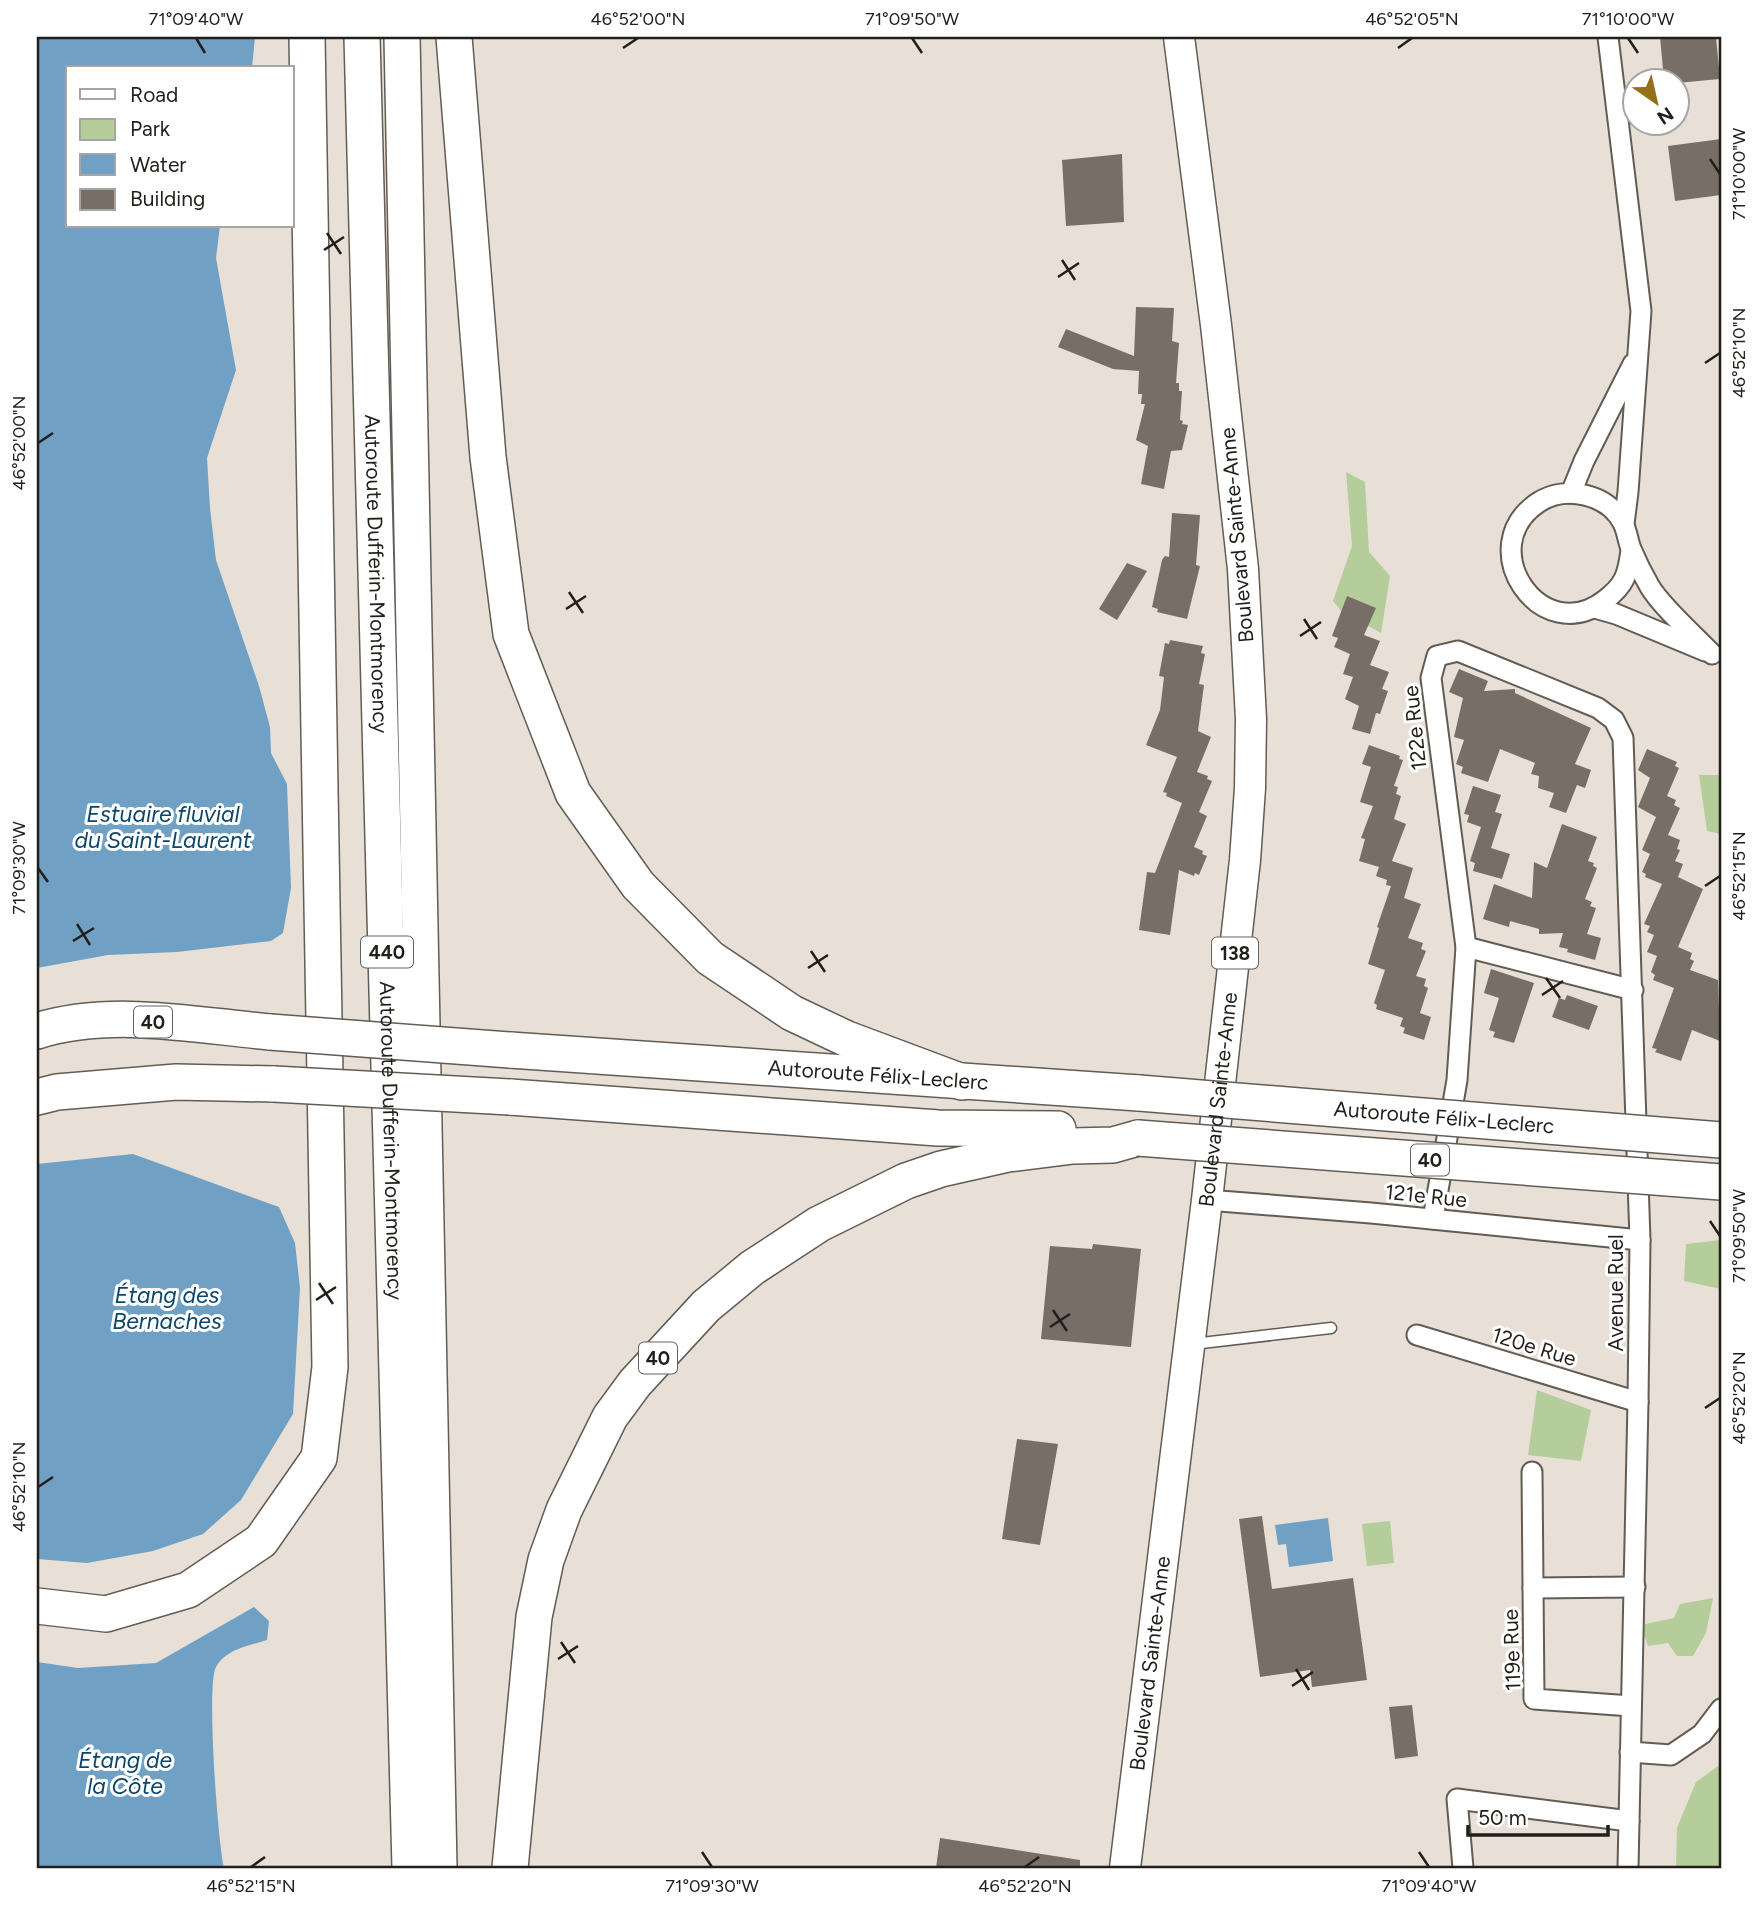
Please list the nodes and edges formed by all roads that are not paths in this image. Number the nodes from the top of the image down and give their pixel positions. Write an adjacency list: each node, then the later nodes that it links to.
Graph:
1 (307, 37): 32 (highway)
2 (362, 37): 37 (highway, Autoroute Dufferin-Montmorency / 440)
3 (402, 37): 38 (highway, Autoroute Dufferin-Montmorency / 440)
4 (454, 37): 17 (highway)
5 (1179, 37): 22 (main road, Boulevard Sainte-Anne / 138)
6 (1608, 37): 7 (street)
7 (1637, 356): 8 (street); 9 (street)
8 (1571, 493): 9 (street); 11 (street)
9 (1624, 524): 10 (street)
10 (1631, 550): 11 (street); 12 (street)
11 (1595, 608): 12 (street)
12 (1717, 657)
13 (1614, 720): 14 (street, 122e Rue); 15 (street, Avenue Ruel)
14 (1466, 947): 15 (street); 23 (street, 122e Rue)
15 (1633, 990): 24 (street, Avenue Ruel)
16 (37, 1031): 17 (highway, Autoroute Félix-Leclerc / 40, bridge)
17 (962, 1082): 20 (highway, Autoroute Félix-Leclerc / 40, bridge)
18 (37, 1097): 19 (highway, bridge)
19 (1138, 1138): 21 (highway, Autoroute Félix-Leclerc / 40, bridge); 39 (highway, 40)
20 (1721, 1140)
21 (1721, 1182)
22 (1208, 1200): 23 (street, 121e Rue); 27 (main road, Boulevard Sainte-Anne / 138)
23 (1433, 1220): 24 (street, 121e Rue)
24 (1640, 1240): 28 (street, Avenue Ruel)
25 (1331, 1328): 27 (lane)
26 (1417, 1335): 28 (street, 120e Rue)
27 (1189, 1344): 40 (main road, Boulevard Sainte-Anne / 138)
28 (1639, 1402): 30 (street, Avenue Ruel)
29 (1532, 1472): 31 (street, 119e Rue)
30 (1635, 1587): 31 (street, 119e Rue); 33 (street, Avenue Ruel)
31 (1533, 1588): 33 (street, 119e Rue)
32 (37, 1606)
33 (1631, 1706): 35 (street, Avenue Ruel)
34 (1721, 1709): 35 (street)
35 (1630, 1752): 36 (street, Avenue Ruel)
36 (1629, 1821): 41 (street); 42 (street, Avenue Ruel)
37 (410, 1868)
38 (439, 1868)
39 (510, 1868)
40 (1125, 1868)
41 (1463, 1868)
42 (1628, 1868)

